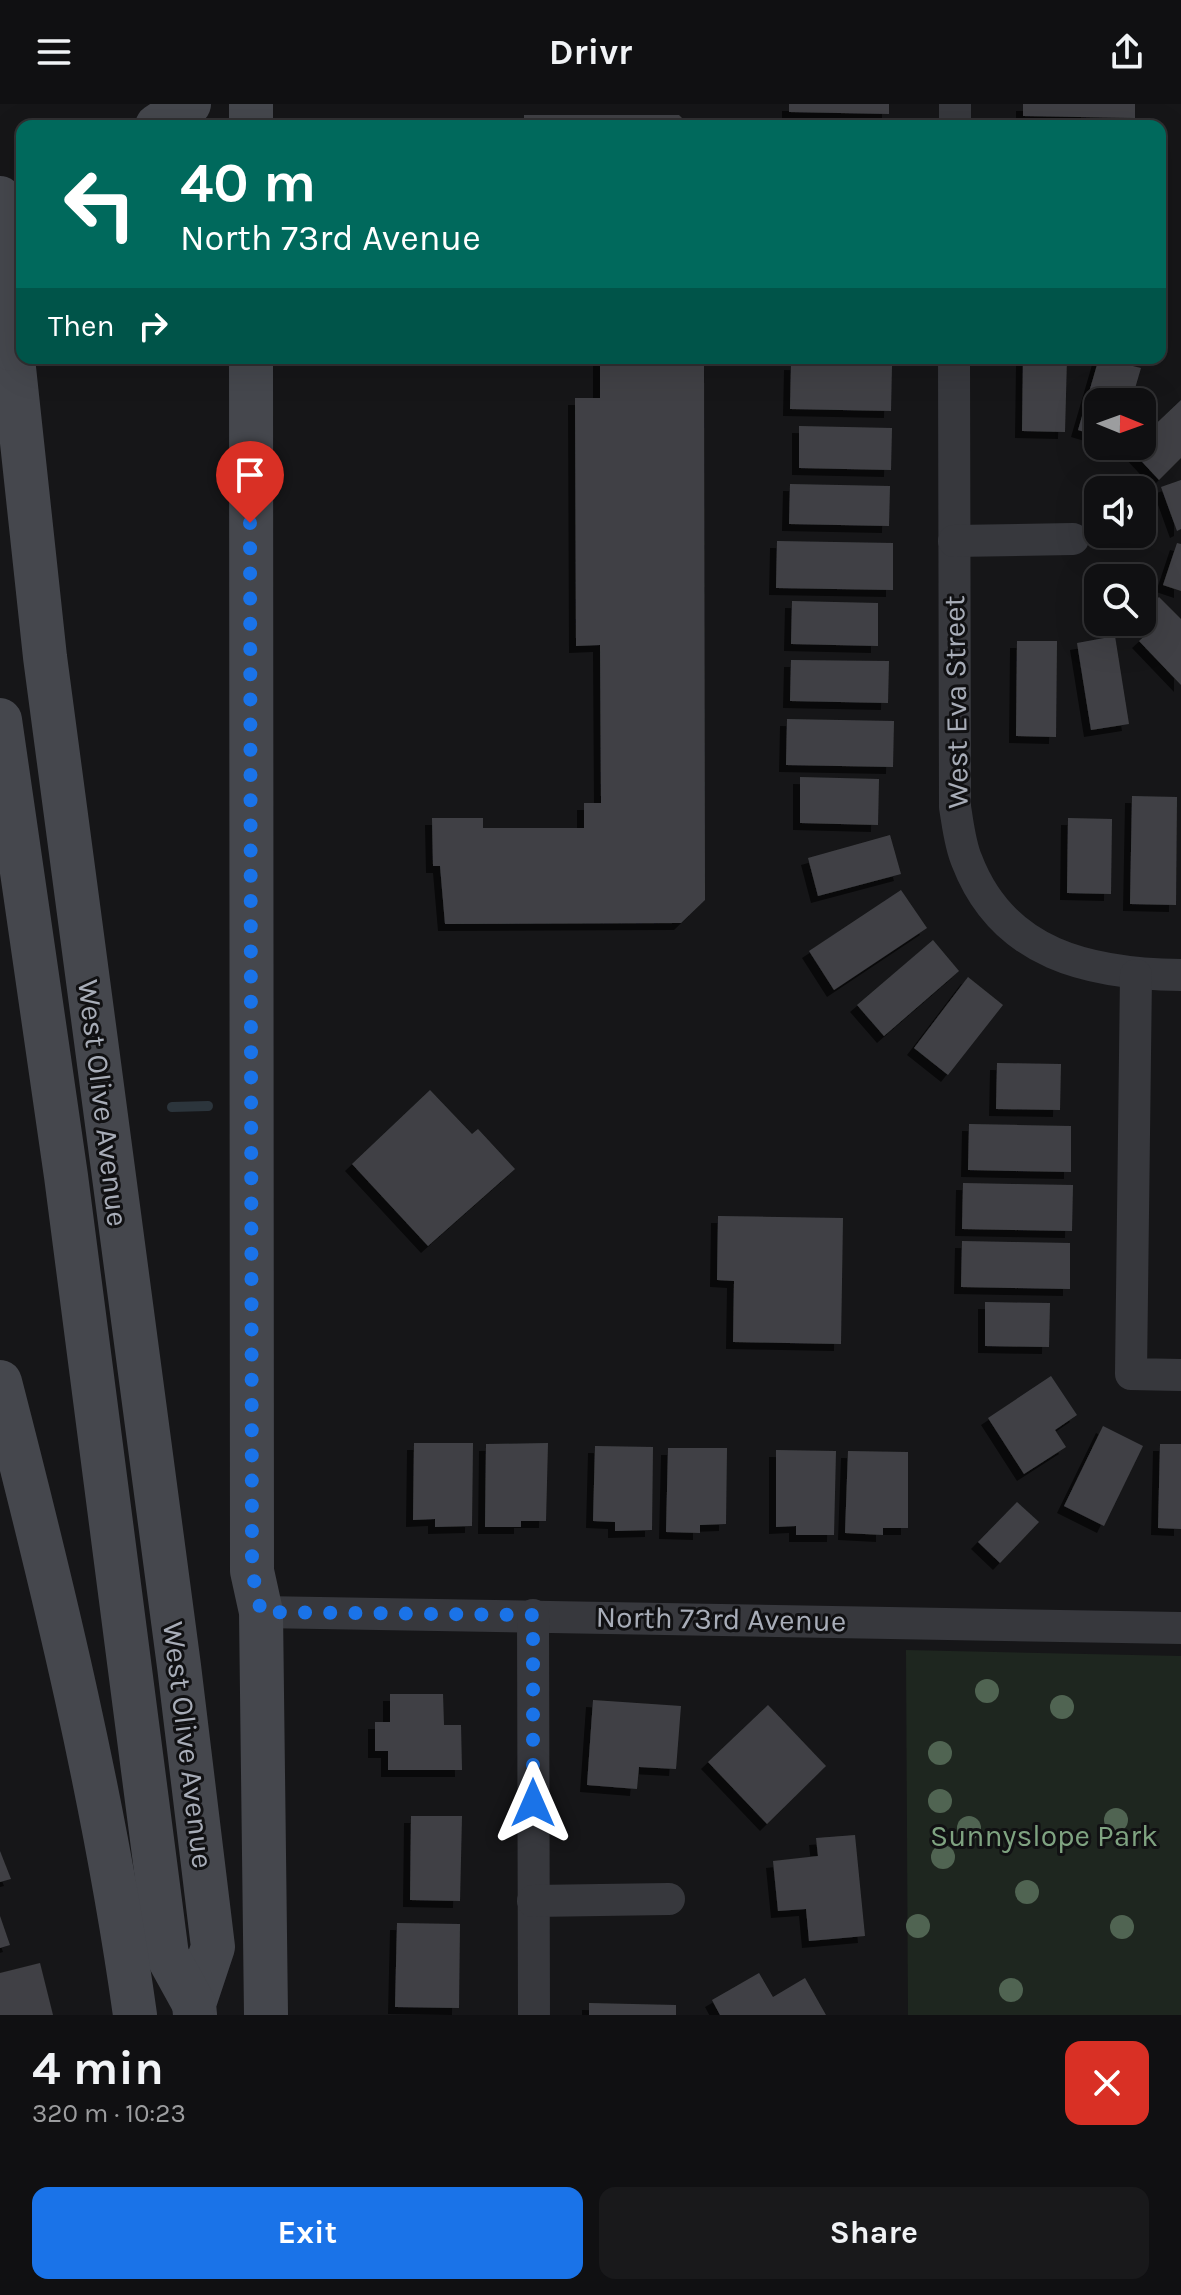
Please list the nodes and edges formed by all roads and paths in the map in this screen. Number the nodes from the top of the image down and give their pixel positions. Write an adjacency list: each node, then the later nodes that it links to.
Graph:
1 (189, 104): 2 (main road)
2 (166, 120)
3 (0, 198): 20 (main road, West Olive Avenue, bridge)
4 (16, 256): 5 (main road)
5 (0, 271)
6 (251, 364): 15 (main road)
7 (954, 364): 9 (street, West Eva Street)
8 (1073, 539): 9 (street)
9 (954, 541): 11 (street, West Eva Street)
10 (0, 720): 20 (main road, West Olive Avenue)
11 (1136, 975): 12 (street, West Eva Street); 13 (street)
12 (1181, 975)
13 (1181, 1375)
14 (0, 1382): 21 (main road)
15 (261, 1612): 16 (street, North 73rd Avenue); 22 (main road)
16 (533, 1615): 17 (street, North 73rd Avenue); 19 (street)
17 (1181, 1628)
18 (669, 1899): 19 (street)
19 (533, 1901): 23 (street)
20 (194, 2009)
21 (135, 2015)
22 (266, 2015)
23 (534, 2015)

